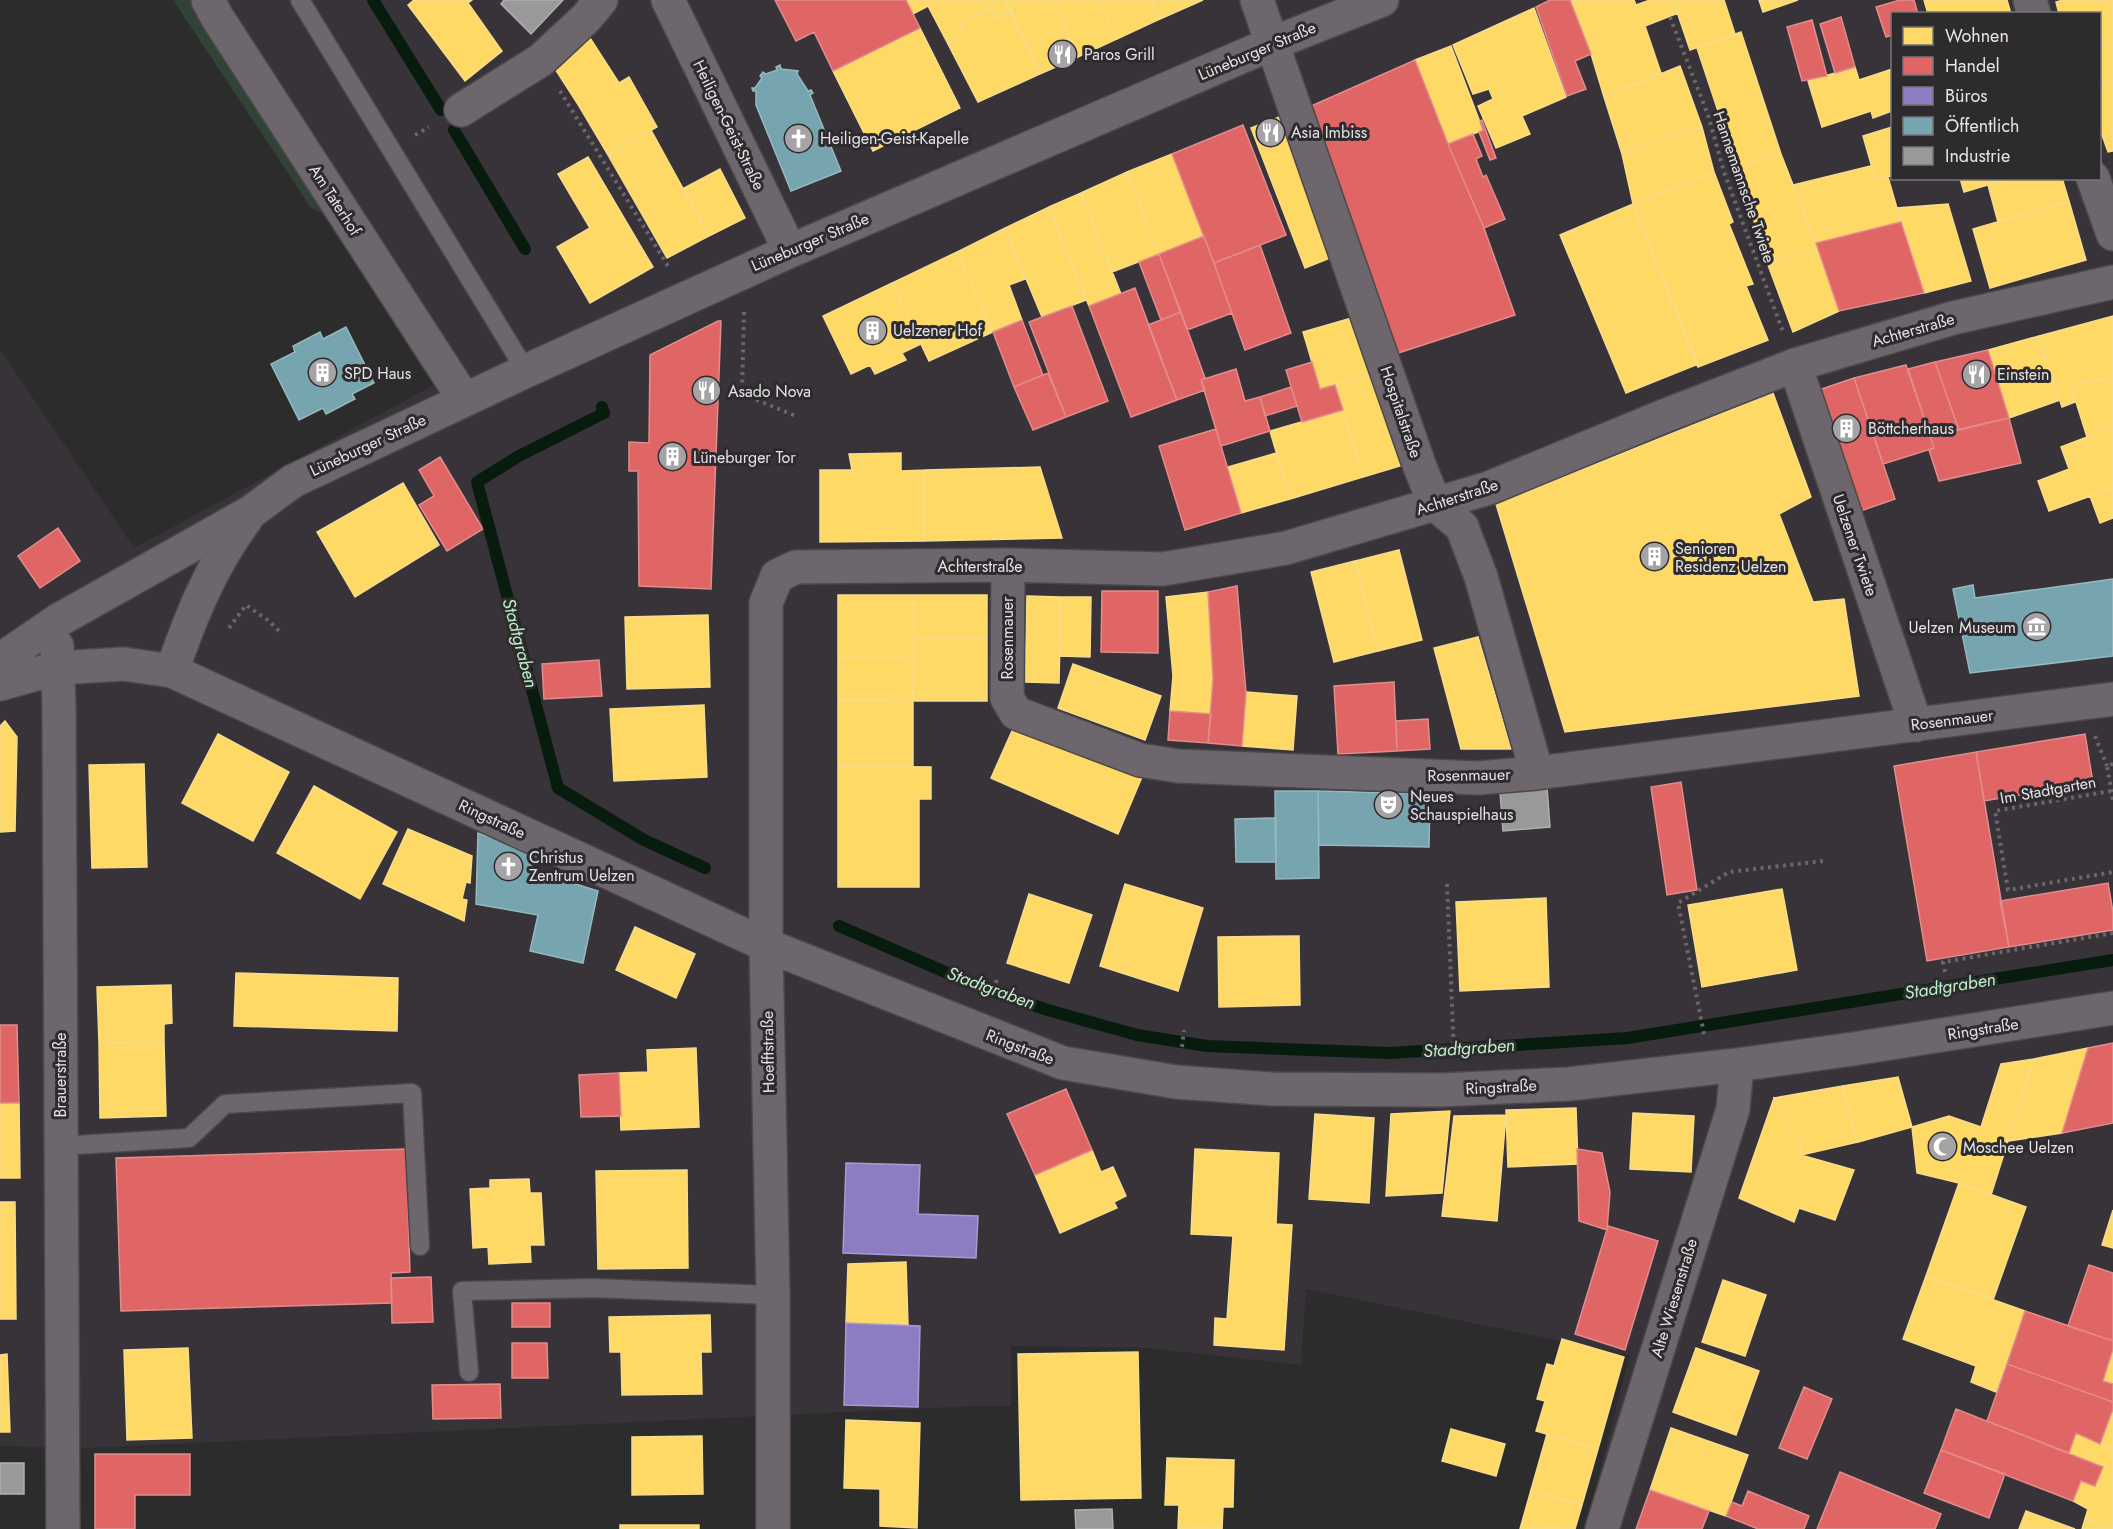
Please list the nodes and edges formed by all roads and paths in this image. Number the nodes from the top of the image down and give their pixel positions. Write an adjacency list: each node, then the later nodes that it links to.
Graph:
1 (208, 0): 20 (street, Am Taterhof)
2 (300, 0): 11 (lane)
3 (601, 0): 9 (street)
4 (668, 0): 14 (street, Heiligen-Geist-Straße)
5 (1257, 0): 8 (street, Hospitalstraße)
6 (1382, 0): 8 (street, Lüneburger Straße)
7 (1670, 17): 18 (path, Hannemannsche Twiete)
8 (1271, 44): 14 (street, Lüneburger Straße); 22 (street, Hospitalstraße)
9 (541, 60): 10 (street); 17 (path)
10 (461, 110): 11 (path)
11 (391, 149): 19 (lane)
12 (2094, 180): 13 (street)
13 (2113, 234)
14 (790, 251): 15 (street, Lüneburger Straße)
15 (745, 271): 17 (street, Lüneburger Straße); 21 (path)
16 (2113, 282): 18 (street, Achterstraße)
17 (687, 298): 19 (street, Lüneburger Straße)
18 (1795, 365): 22 (street, Achterstraße); 34 (street, Uelzener Twiete)
19 (526, 371): 20 (street, Lüneburger Straße)
20 (464, 399): 23 (street, Lüneburger Straße)
21 (796, 416)
22 (1436, 504): 24 (street, Achterstraße); 36 (street, Hospitalstraße)
23 (252, 512): 26 (street, Lüneburger Straße); 31 (street, Lüneburger Straße)
24 (1008, 565): 25 (street, Achterstraße); 36 (street, Rosenmauer)
25 (777, 576): 43 (street, Hoefftstraße)
26 (57, 621): 29 (street, Lüneburger Straße); 30 (street, Brauerstraße)
27 (279, 631): 28 (path)
28 (227, 632)
29 (0, 660)
30 (57, 668): 31 (street, Ringstraße); 32 (street, Ringstraße); 53 (street, Brauerstraße)
31 (172, 671): 43 (street, Ringstraße)
32 (0, 684)
33 (2113, 699): 34 (street, Rosenmauer)
34 (1916, 725): 36 (street, Rosenmauer)
35 (2113, 764): 37 (path, Im Stadtgarten)
36 (1537, 773)
37 (2111, 791): 38 (path, Im Stadtgarten); 40 (path, Im Stadtgarten)
38 (2113, 801)
39 (1823, 861): 49 (path)
40 (2113, 872)
41 (1447, 884): 51 (path)
42 (2113, 933): 44 (path)
43 (766, 945): 52 (street, Ringstraße); 55 (street, Hoefftstraße)
44 (1945, 972)
45 (997, 979): 46 (path)
46 (988, 1004)
47 (2113, 1008): 52 (street, Ringstraße)
48 (1184, 1029): 50 (path)
49 (1705, 1037)
50 (1181, 1056)
51 (1454, 1061)
52 (1737, 1065): 59 (street, Alte Wiesenstraße)
53 (60, 1146): 54 (lane); 57 (street, Brauerstraße)
54 (420, 1246)
55 (772, 1295): 56 (lane); 58 (street, Hoefftstraße)
56 (469, 1372)
57 (63, 1529)
58 (773, 1529)
59 (1602, 1529)

